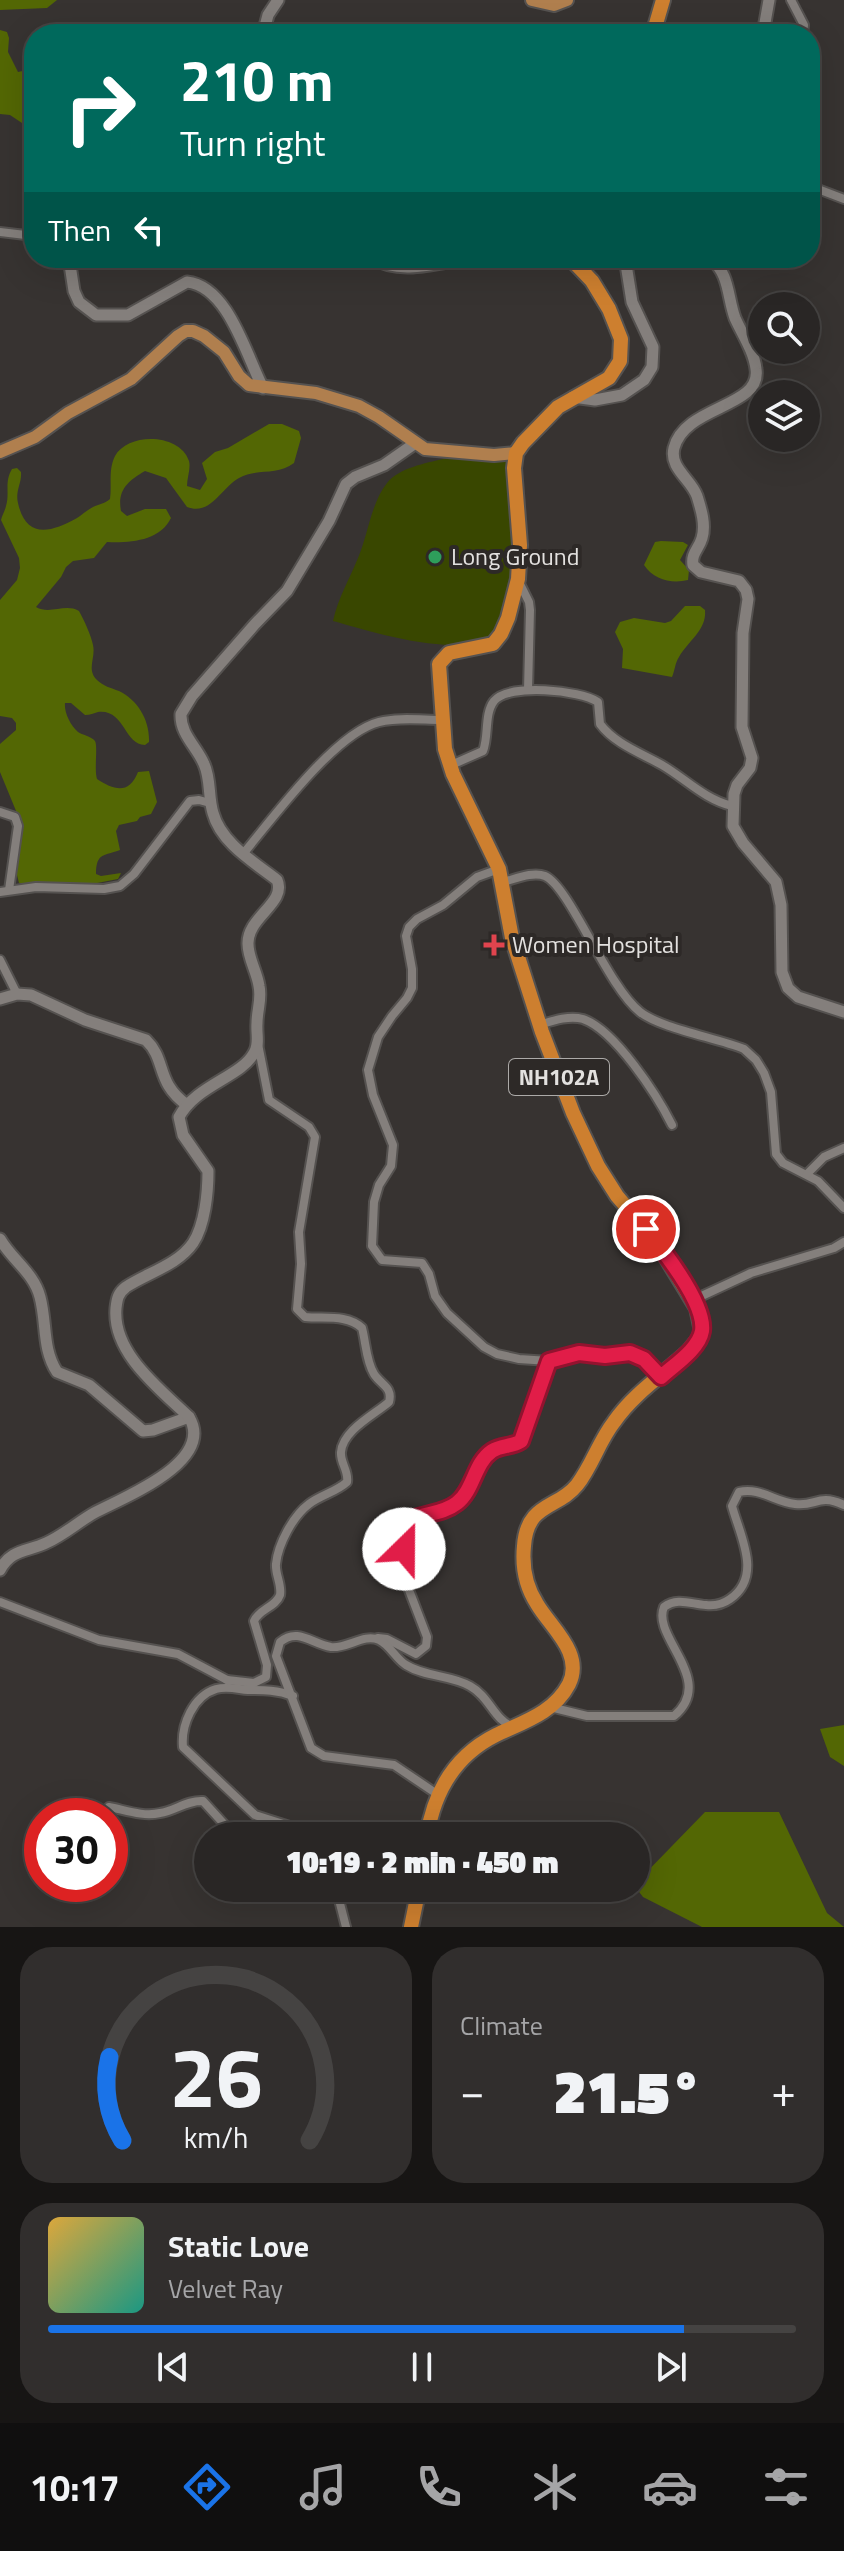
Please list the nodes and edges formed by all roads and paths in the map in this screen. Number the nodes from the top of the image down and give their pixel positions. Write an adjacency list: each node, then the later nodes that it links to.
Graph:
1 (278, 0): 7 (main road)
2 (532, 0): 3 (main road)
3 (567, 0)
4 (663, 0): 8 (highway)
5 (769, 0): 9 (main road)
6 (791, 0): 10 (street)
7 (266, 24)
8 (656, 24)
9 (765, 24)
10 (803, 24)
11 (820, 190): 12 (street)
12 (844, 199)
13 (0, 232): 14 (street)
14 (24, 235)
15 (71, 268): 19 (main road)
16 (580, 268): 20 (highway)
17 (627, 268): 20 (main road)
18 (719, 268): 29 (main road)
19 (263, 388): 21 (main road); 22 (main road)
20 (572, 397): 23 (highway)
21 (414, 444): 23 (main road); 28 (main road)
22 (0, 452)
23 (516, 453): 24 (highway, NH102A)
24 (518, 579): 25 (street); 26 (highway, NH102A)
25 (528, 690): 27 (street); 29 (street)
26 (441, 720): 27 (highway, NH102A); 31 (street)
27 (449, 766): 32 (highway, NH102A)
28 (210, 803): 31 (main road); 33 (street)
29 (732, 806): 37 (main road)
30 (0, 812): 33 (street)
31 (243, 854): 39 (main road)
32 (501, 876): 38 (highway, NH102A); 43 (street); 48 (street)
33 (5, 891)
34 (0, 960): 35 (street)
35 (17, 994): 36 (main road); 40 (main road)
36 (0, 999)
37 (844, 1012)
38 (539, 1025): 41 (street); 47 (highway, NH102A)
39 (258, 1044): 40 (main road); 56 (street)
40 (187, 1105): 50 (main road)
41 (672, 1125)
42 (844, 1148): 43 (street)
43 (807, 1174): 44 (street)
44 (844, 1208)
45 (0, 1239): 50 (main road)
46 (844, 1242): 47 (street)
47 (693, 1300): 49 (highway, NH102A)
48 (549, 1361): 49 (street); 54 (street)
49 (661, 1377): 60 (highway, NH102A)
50 (189, 1417): 52 (main road)
51 (844, 1505): 60 (street)
52 (0, 1570)
53 (0, 1602): 56 (street)
54 (374, 1639): 55 (street); 61 (street)
55 (281, 1670): 58 (street); 59 (street)
56 (227, 1680): 57 (street)
57 (248, 1690): 58 (street); 65 (street)
58 (265, 1690): 59 (street)
59 (293, 1696): 62 (street)
60 (550, 1707): 61 (highway, NH102A)
61 (514, 1727): 62 (highway, NH102A)
62 (437, 1794): 66 (highway, NH102A)
63 (128, 1811): 64 (street)
64 (222, 1822)
65 (277, 1822)
66 (430, 1822)
67 (340, 1902): 69 (street)
68 (416, 1902): 70 (highway)
69 (346, 1927)
70 (411, 1927)

